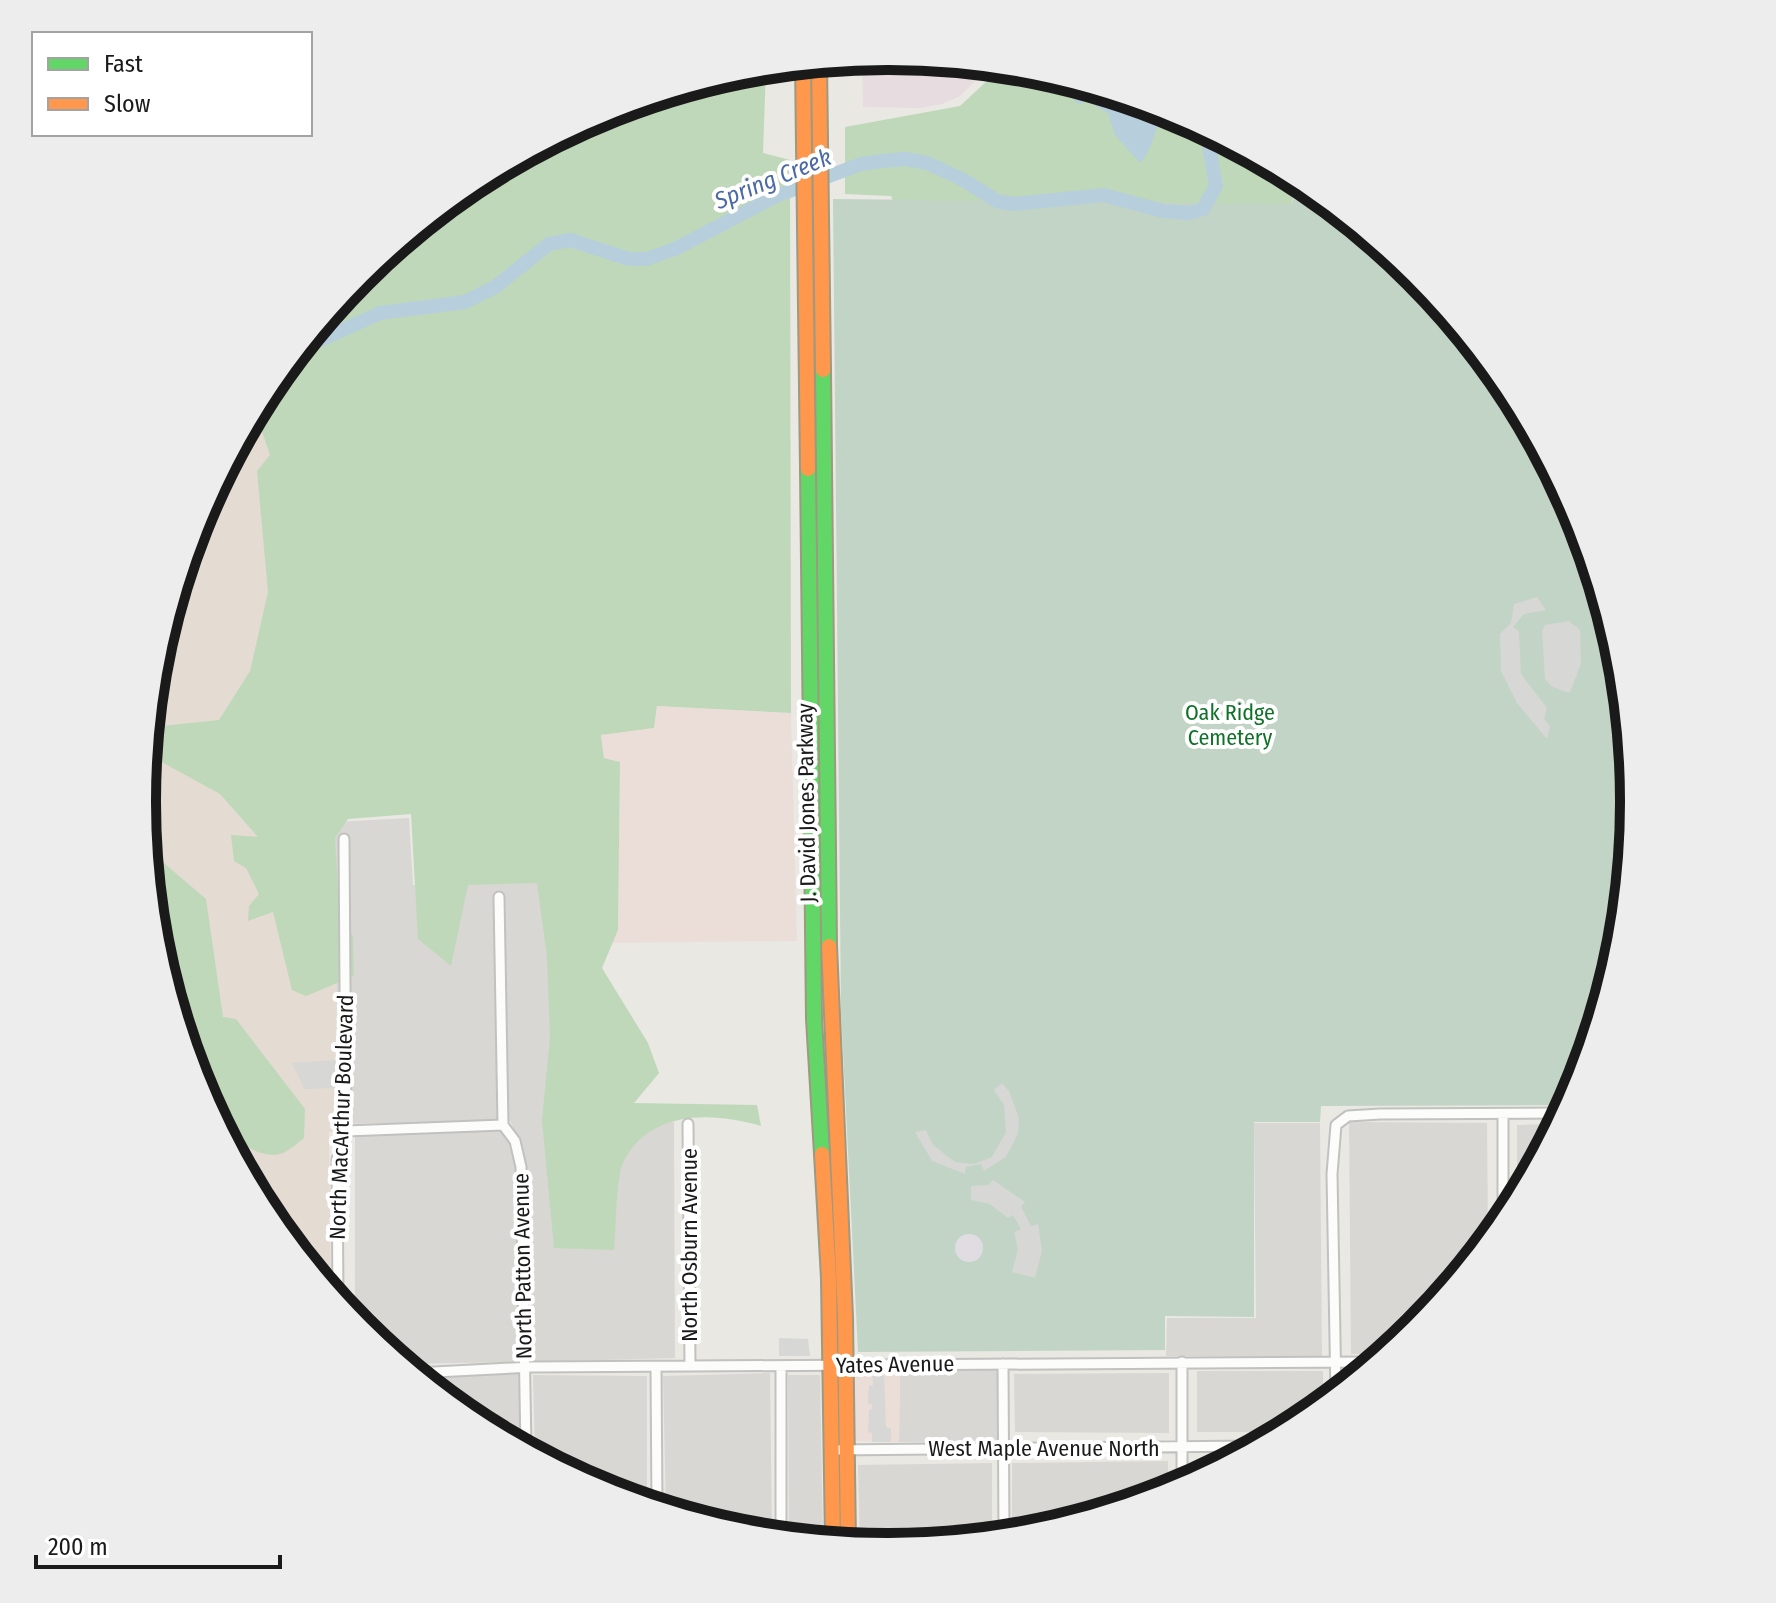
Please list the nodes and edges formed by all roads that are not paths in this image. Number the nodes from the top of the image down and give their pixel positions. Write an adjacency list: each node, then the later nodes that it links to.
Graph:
1 (819, 74): 16 (main road, J. David Jones Parkway)
2 (803, 75): 16 (main road, J. David Jones Parkway)
3 (344, 839): 9 (street, North MacArthur Boulevard)
4 (499, 897): 8 (street, North Patton Avenue)
5 (1549, 1113): 6 (street)
6 (1503, 1114): 10 (street); 14 (street)
7 (688, 1124): 17 (street, North Osburn Avenue)
8 (503, 1125): 9 (street); 20 (street, North Patton Avenue)
9 (346, 1131): 11 (street, North MacArthur Boulevard)
10 (1503, 1197)
11 (338, 1284)
12 (1182, 1362): 14 (street, Yates Avenue); 15 (street, Yates Avenue); 25 (street)
13 (1356, 1362): 14 (street, Yates Avenue)
14 (1335, 1363): 22 (street)
15 (1003, 1364): 16 (street, Yates Avenue); 26 (street)
16 (838, 1365): 18 (street, Yates Avenue); 27 (main road, J. David Jones Parkway)
17 (690, 1366): 18 (street, Yates Avenue); 19 (street, Yates Avenue)
18 (781, 1366): 31 (street)
19 (656, 1367): 20 (street, Yates Avenue); 29 (street, North Osburn Avenue)
20 (524, 1368): 21 (street, Yates Avenue); 23 (street, North Patton Avenue)
21 (431, 1372)
22 (1336, 1380)
23 (526, 1437)
24 (1233, 1446): 25 (street, West Maple Avenue North)
25 (1182, 1447): 26 (street, West Maple Avenue North); 28 (street)
26 (1004, 1448): 27 (street, West Maple Avenue North); 30 (street)
27 (839, 1449): 32 (main road, J. David Jones Parkway); 33 (main road, J. David Jones Parkway)
28 (1182, 1471)
29 (657, 1495)
30 (1004, 1524)
31 (781, 1525)
32 (834, 1530)
33 (847, 1531)

